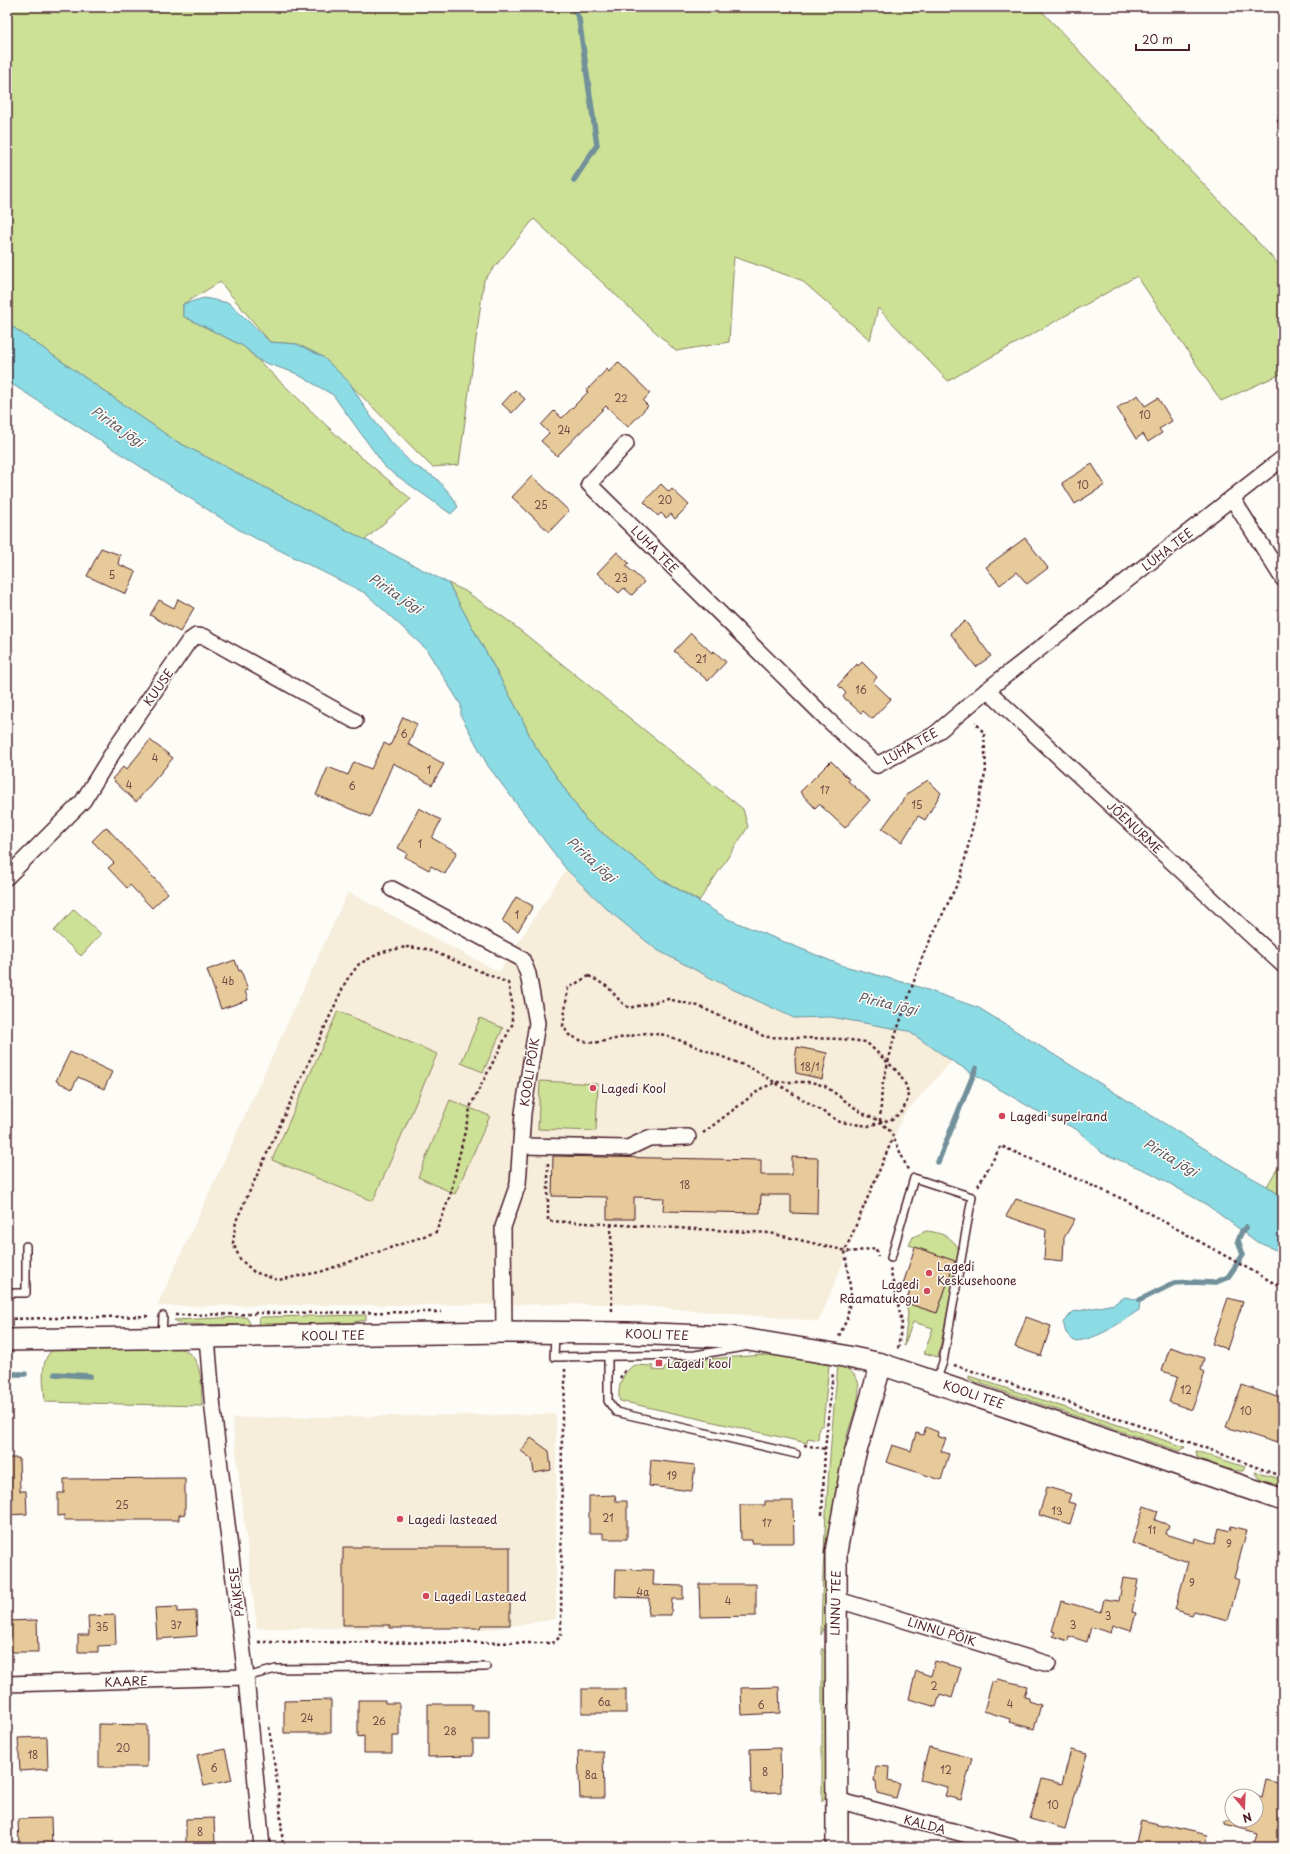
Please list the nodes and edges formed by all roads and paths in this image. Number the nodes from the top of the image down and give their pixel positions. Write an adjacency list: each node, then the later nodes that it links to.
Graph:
1 (1283, 96): 2 (path)
2 (1283, 135)
3 (626, 444): 8 (street, LUHA TEE)
4 (1283, 458): 5 (street, LUHA TEE)
5 (1232, 498): 6 (street); 7 (street, LUHA TEE)
6 (1283, 579)
7 (987, 690): 8 (street, LUHA TEE); 12 (street, JÕENURME)
8 (965, 709): 14 (path)
9 (355, 721): 10 (street, KUUSE)
10 (7, 877)
11 (392, 889): 19 (street, KOOLI PÕIK)
12 (1283, 965)
13 (508, 983): 13 (path)
14 (888, 1063): 15 (path); 16 (path); 16 (path)
15 (775, 1083): 16 (path); 16 (path); 17 (path)
16 (880, 1121): 18 (path)
17 (688, 1138): 20 (street)
18 (893, 1138): 21 (path); 25 (path)
19 (521, 1146): 20 (street); 33 (street, KOOLI PÕIK)
20 (548, 1146): 23 (path)
21 (914, 1178): 22 (lane); 26 (lane)
22 (972, 1197): 27 (path); 44 (lane)
23 (612, 1224): 25 (path); 30 (path)
24 (26, 1246): 28 (lane)
25 (845, 1251): 26 (path); 37 (path)
26 (890, 1259): 40 (path)
27 (1283, 1288)
28 (7, 1293)
29 (163, 1316): 31 (path); 32 (path); 35 (lane)
30 (612, 1316)
31 (7, 1319)
32 (254, 1319)
33 (504, 1332): 34 (street, KOOLI TEE); 36 (street, KOOLI TEE)
34 (555, 1332): 39 (street, KOOLI TEE); 41 (lane)
35 (162, 1338): 36 (street, KOOLI TEE); 38 (street, KOOLI TEE)
36 (207, 1338): 51 (street, PÄIKESE)
37 (838, 1338)
38 (7, 1340)
39 (770, 1343): 42 (lane); 43 (street, KOOLI TEE)
40 (898, 1349)
41 (565, 1356): 42 (lane); 48 (path)
42 (608, 1356): 45 (lane)
43 (881, 1364): 44 (street, KOOLI TEE); 47 (street, LINNU TEE)
44 (936, 1381): 46 (street, KOOLI TEE)
45 (796, 1454)
46 (1279, 1497)
47 (835, 1599): 49 (street, LINNU PÕIK); 54 (street, LINNU TEE)
48 (253, 1642)
49 (1048, 1664)
50 (486, 1667): 51 (lane)
51 (246, 1677): 52 (street, KAARE); 55 (street, PÄIKESE)
52 (7, 1684)
53 (268, 1726): 56 (path)
54 (837, 1800): 57 (street, LINNU TEE); 58 (street, KALDA)
55 (262, 1847)
56 (283, 1847)
57 (837, 1847)
58 (1012, 1847)

